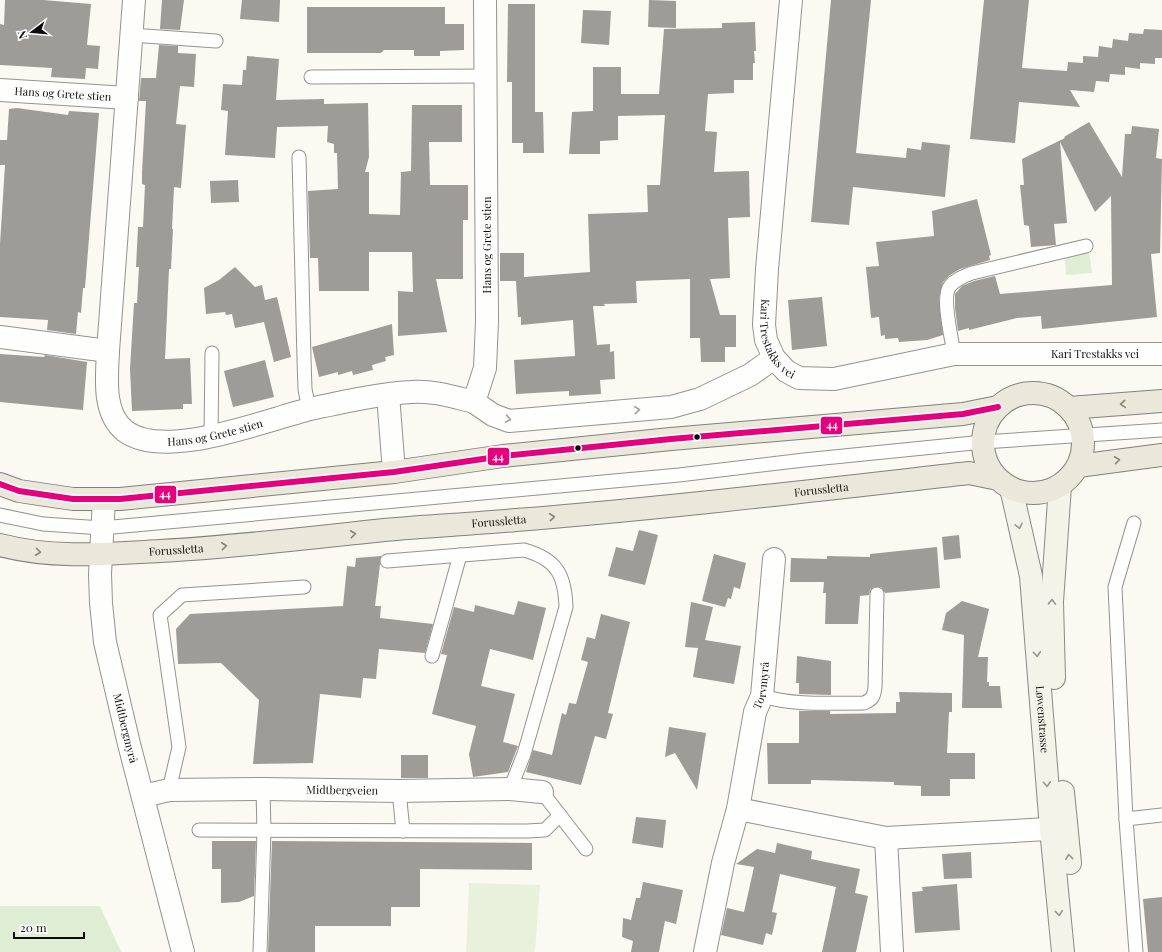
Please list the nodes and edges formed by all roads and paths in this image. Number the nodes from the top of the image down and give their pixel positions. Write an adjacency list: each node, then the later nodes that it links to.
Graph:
1 (134, 0): 4 (street, Hans og Grete stien)
2 (485, 0): 6 (street, Hans og Grete stien)
3 (791, 0): 17 (street, Kari Trestakks vei)
4 (131, 35): 5 (lane); 9 (street, Hans og Grete stien)
5 (216, 41)
6 (486, 76): 7 (lane); 20 (street, Hans og Grete stien)
7 (311, 77)
8 (0, 90): 9 (street, Hans og Grete stien)
9 (127, 98): 13 (street, Hans og Grete stien)
10 (299, 157): 23 (lane)
11 (1086, 246): 15 (lane)
12 (0, 337): 13 (street)
13 (108, 351): 25 (street, Hans og Grete stien)
14 (212, 353): 25 (lane)
15 (954, 354): 16 (street, Kari Trestakks vei); 17 (street, Kari Trestakks vei)
16 (1162, 354)
17 (774, 358): 20 (street, one-way to 17)
18 (388, 395): 20 (street, Hans og Grete stien); 23 (street, Hans og Grete stien); 30 (street)
19 (1162, 401): 22 (main road, one-way to 22)
20 (474, 402)
21 (998, 407): 22 (main road); 27 (main road); 30 (main road)
22 (1069, 408): 26 (main road)
23 (309, 410): 25 (street, Hans og Grete stien)
24 (1162, 430): 26 (lane)
25 (211, 436)
26 (1082, 436): 27 (lane); 29 (main road)
27 (983, 442): 31 (main road); 37 (lane)
28 (1162, 455): 29 (main road, one-way to 28)
29 (1078, 466): 33 (main road)
30 (394, 472): 34 (main road)
31 (1004, 483): 33 (main road, Forussletta); 39 (main road, Forussletta, one-way to 31); 57 (main road, Løwenstrasse, one-way to 57)
32 (0, 484): 34 (main road)
33 (1060, 486): 57 (main road, Løwenstrasse, one-way to 33)
34 (104, 499): 37 (street, Midtbergmyrå)
35 (0, 515): 37 (lane)
36 (1134, 523): 56 (lane)
37 (102, 528): 39 (street, Midtbergmyrå)
38 (0, 545): 39 (main road, Forussletta, one-way to 39)
39 (101, 555): 52 (street, Midtbergmyrå)
40 (460, 555): 42 (lane); 45 (lane); 48 (lane)
41 (774, 559): 46 (street, Torvmyrå)
42 (387, 561)
43 (304, 587): 49 (lane)
44 (877, 594): 46 (lane)
45 (432, 656)
46 (762, 696): 53 (street, Torvmyrå)
47 (263, 789): 49 (street, Midtbergveien); 50 (street, Midtbergveien); 60 (lane)
48 (510, 789): 50 (street, Midtbergveien); 51 (street, Midtbergveien)
49 (169, 790): 52 (street, Midtbergveien)
50 (399, 791): 59 (lane)
51 (542, 792): 54 (lane)
52 (143, 796): 63 (street, Midtbergmyrå)
53 (738, 809): 61 (street); 65 (street, Torvmyrå)
54 (560, 815): 59 (lane); 62 (lane)
55 (1162, 815): 56 (lane)
56 (1126, 819): 69 (lane)
57 (1058, 828): 61 (street); 67 (main road, Løwenstrasse, one-way to 67); 68 (main road, Løwenstrasse, one-way to 57)
58 (199, 830): 60 (lane)
59 (403, 831): 60 (lane)
60 (264, 832): 64 (lane)
61 (886, 838): 66 (street)
62 (586, 848)
63 (183, 952)
64 (260, 952)
65 (705, 952)
66 (892, 952)
67 (1063, 952)
68 (1078, 952)
69 (1136, 952)

